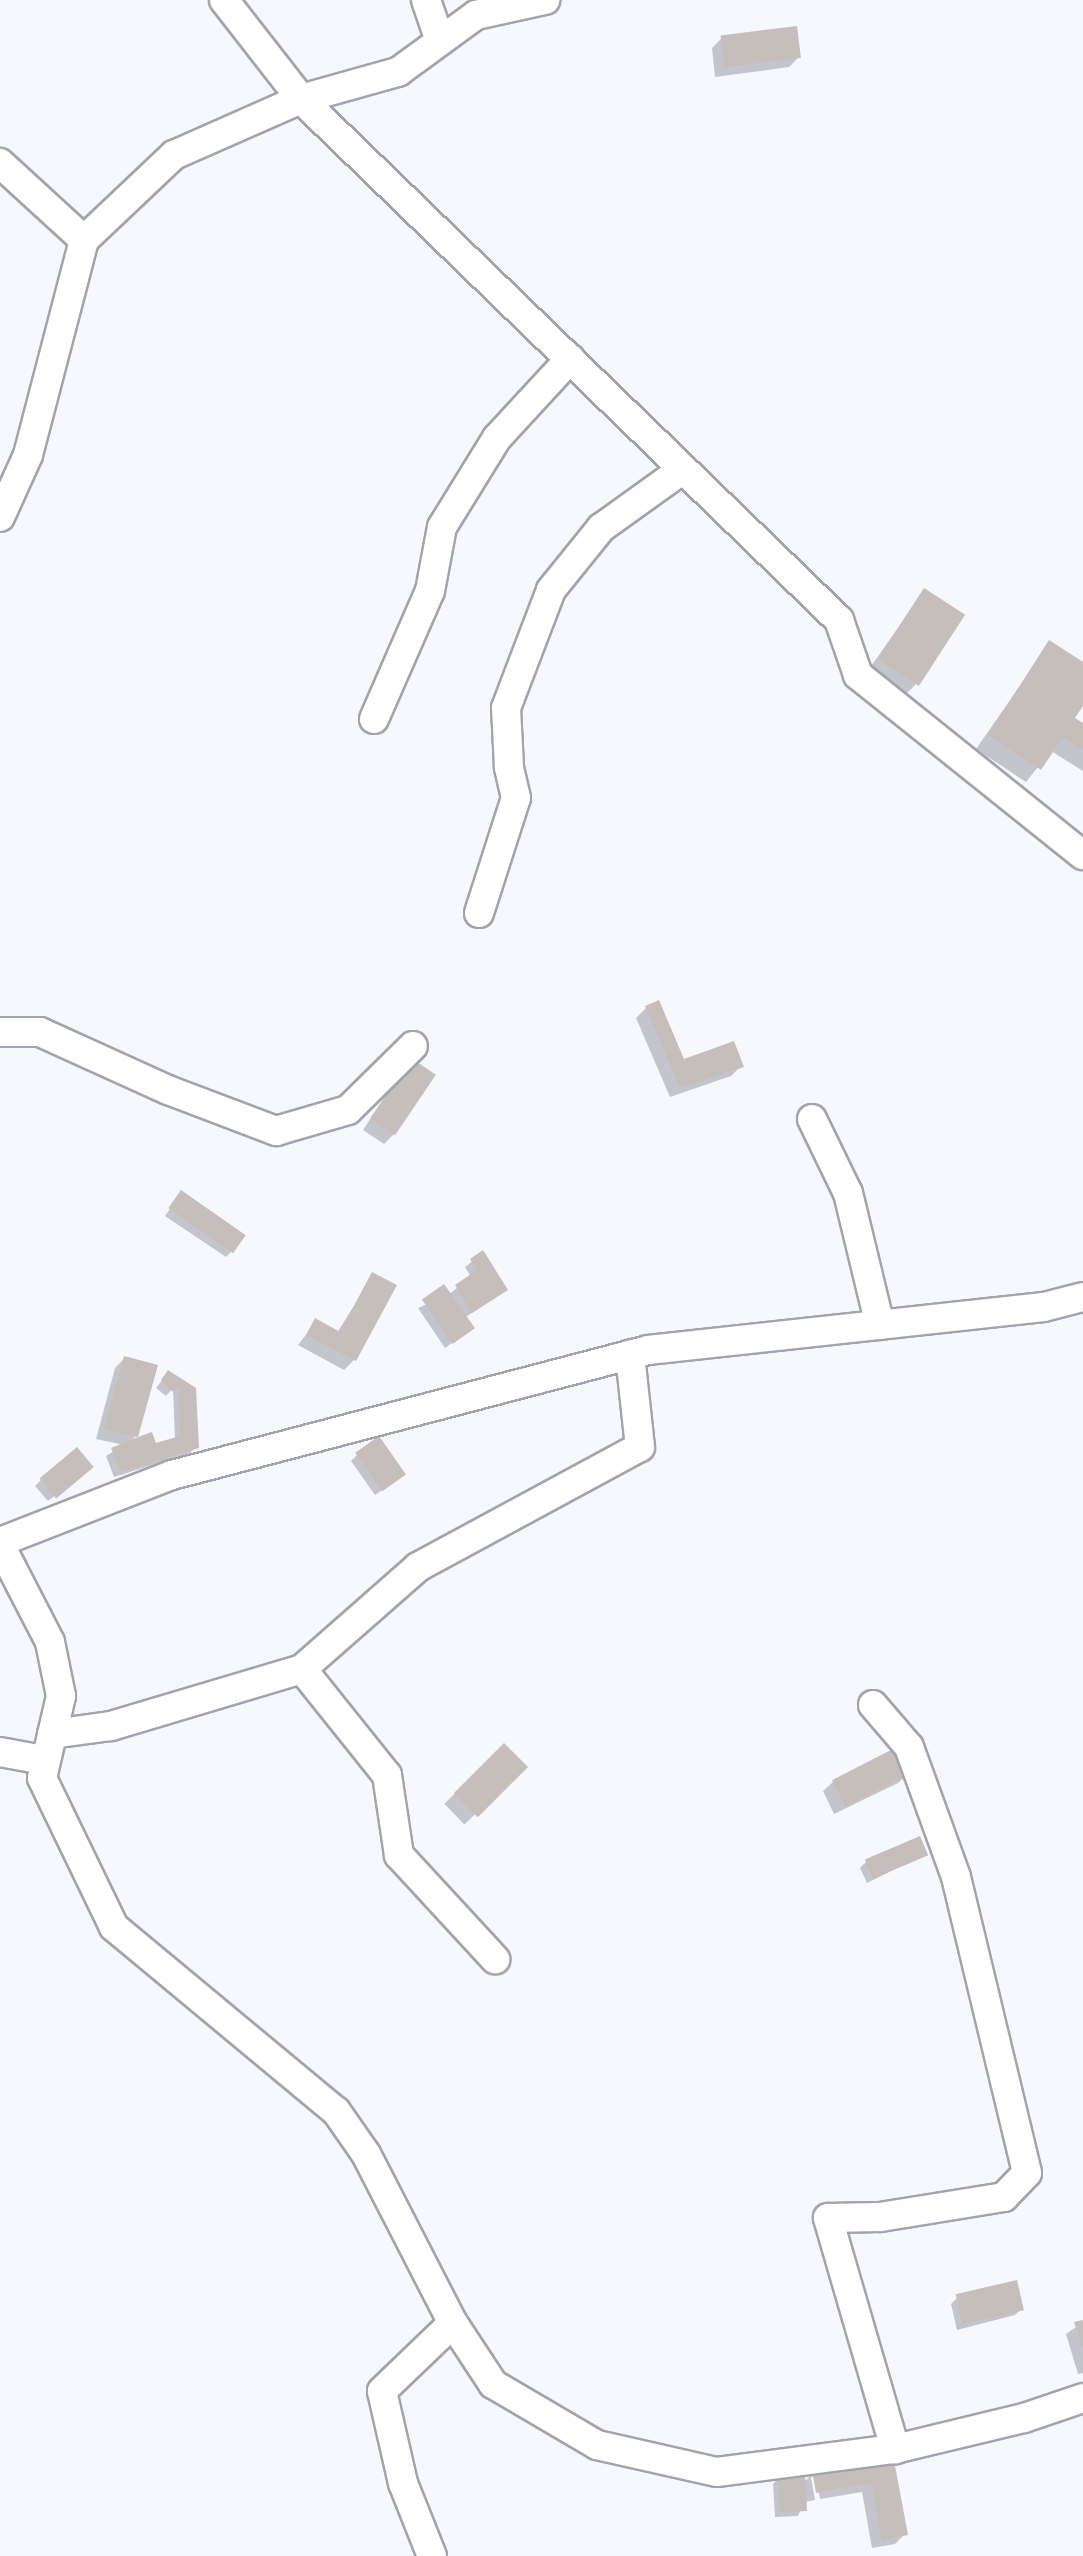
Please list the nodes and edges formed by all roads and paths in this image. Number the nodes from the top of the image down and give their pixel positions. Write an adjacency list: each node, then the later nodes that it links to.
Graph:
1 (224, 0): 5 (street)
2 (426, 0): 4 (street)
3 (544, 0): 4 (street)
4 (440, 41): 5 (street)
5 (301, 100): 7 (street); 8 (street)
6 (0, 163): 7 (street)
7 (84, 240): 10 (street)
8 (570, 359): 9 (street); 11 (street)
9 (683, 469): 12 (street); 13 (street)
10 (0, 517)
11 (374, 719)
12 (1083, 855)
13 (479, 913)
14 (0, 1032): 15 (street)
15 (413, 1046)
16 (812, 1119): 18 (street)
17 (1083, 1296): 18 (street)
18 (880, 1325): 19 (street)
19 (630, 1355): 20 (street); 21 (street)
20 (0, 1544): 23 (street)
21 (302, 1668): 23 (street); 25 (street)
22 (872, 1705): 28 (street)
23 (47, 1747): 24 (street); 26 (street)
24 (0, 1752)
25 (495, 1959)
26 (452, 2324): 28 (street); 29 (street)
27 (1083, 2398): 28 (street)
28 (895, 2449)
29 (432, 2556)

